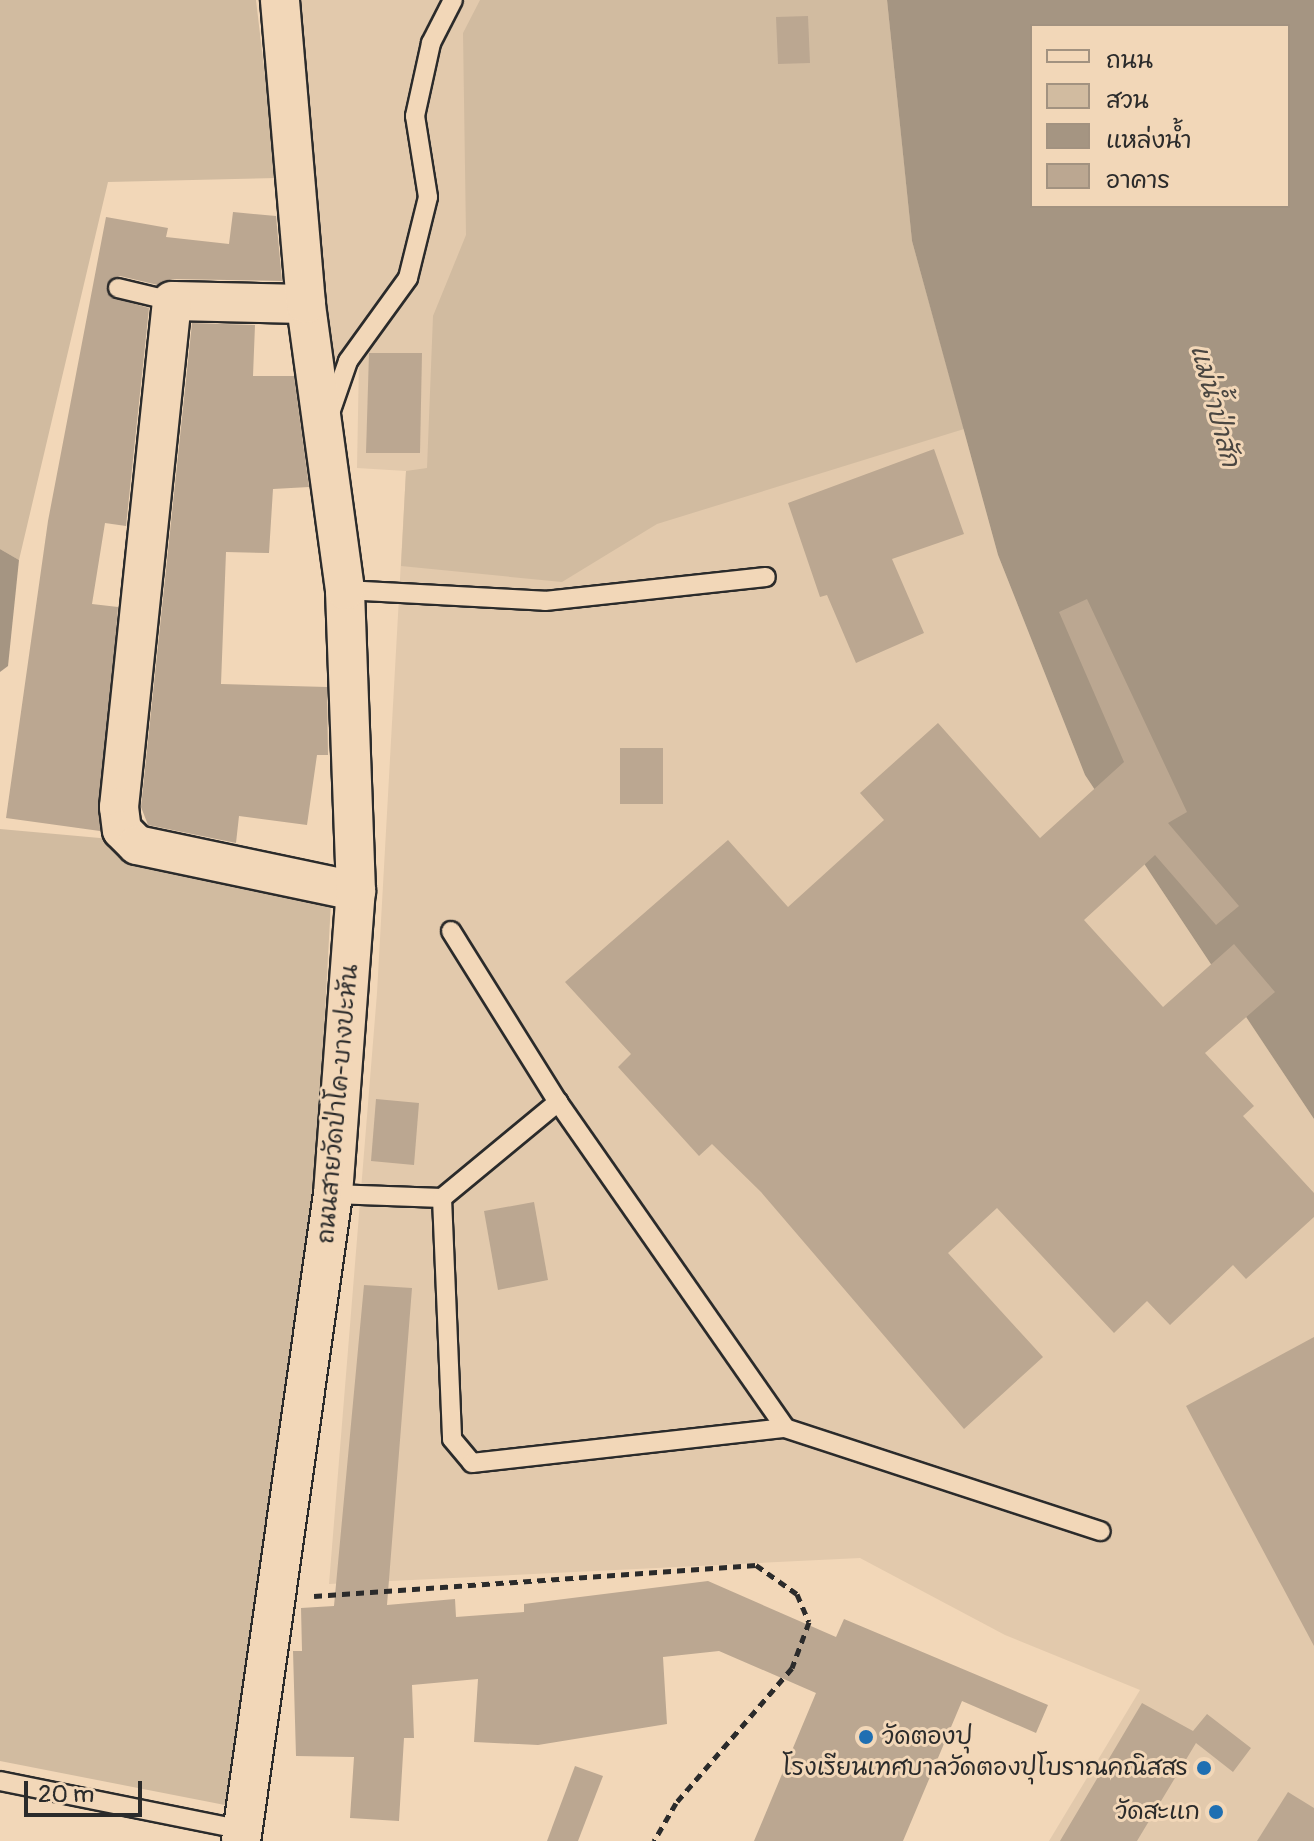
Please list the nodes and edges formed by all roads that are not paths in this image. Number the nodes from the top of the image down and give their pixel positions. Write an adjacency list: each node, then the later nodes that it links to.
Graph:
1 (280, 0): 5 (street, ถนนสายวัดป่าโค-บางปะหัน)
2 (453, 0): 6 (lane)
3 (118, 288): 4 (lane)
4 (172, 301): 5 (street); 9 (street)
5 (306, 304): 6 (street, ถนนสายวัดป่าโค-บางปะหัน)
6 (326, 427): 8 (street, ถนนสายวัดป่าโค-บางปะหัน)
7 (766, 577): 8 (lane)
8 (345, 590): 9 (street, ถนนสายวัดป่าโค-บางปะหัน)
9 (356, 891): 12 (street, ถนนสายวัดป่าโค-บางปะหัน)
10 (451, 931): 11 (lane)
11 (558, 1102): 13 (lane); 14 (lane)
12 (333, 1194): 13 (lane); 17 (street, ถนนสายวัดป่าโค-บางปะหัน)
13 (442, 1198): 14 (lane)
14 (785, 1428): 15 (lane)
15 (1101, 1531)
16 (0, 1781): 17 (lane)
17 (254, 1837)

